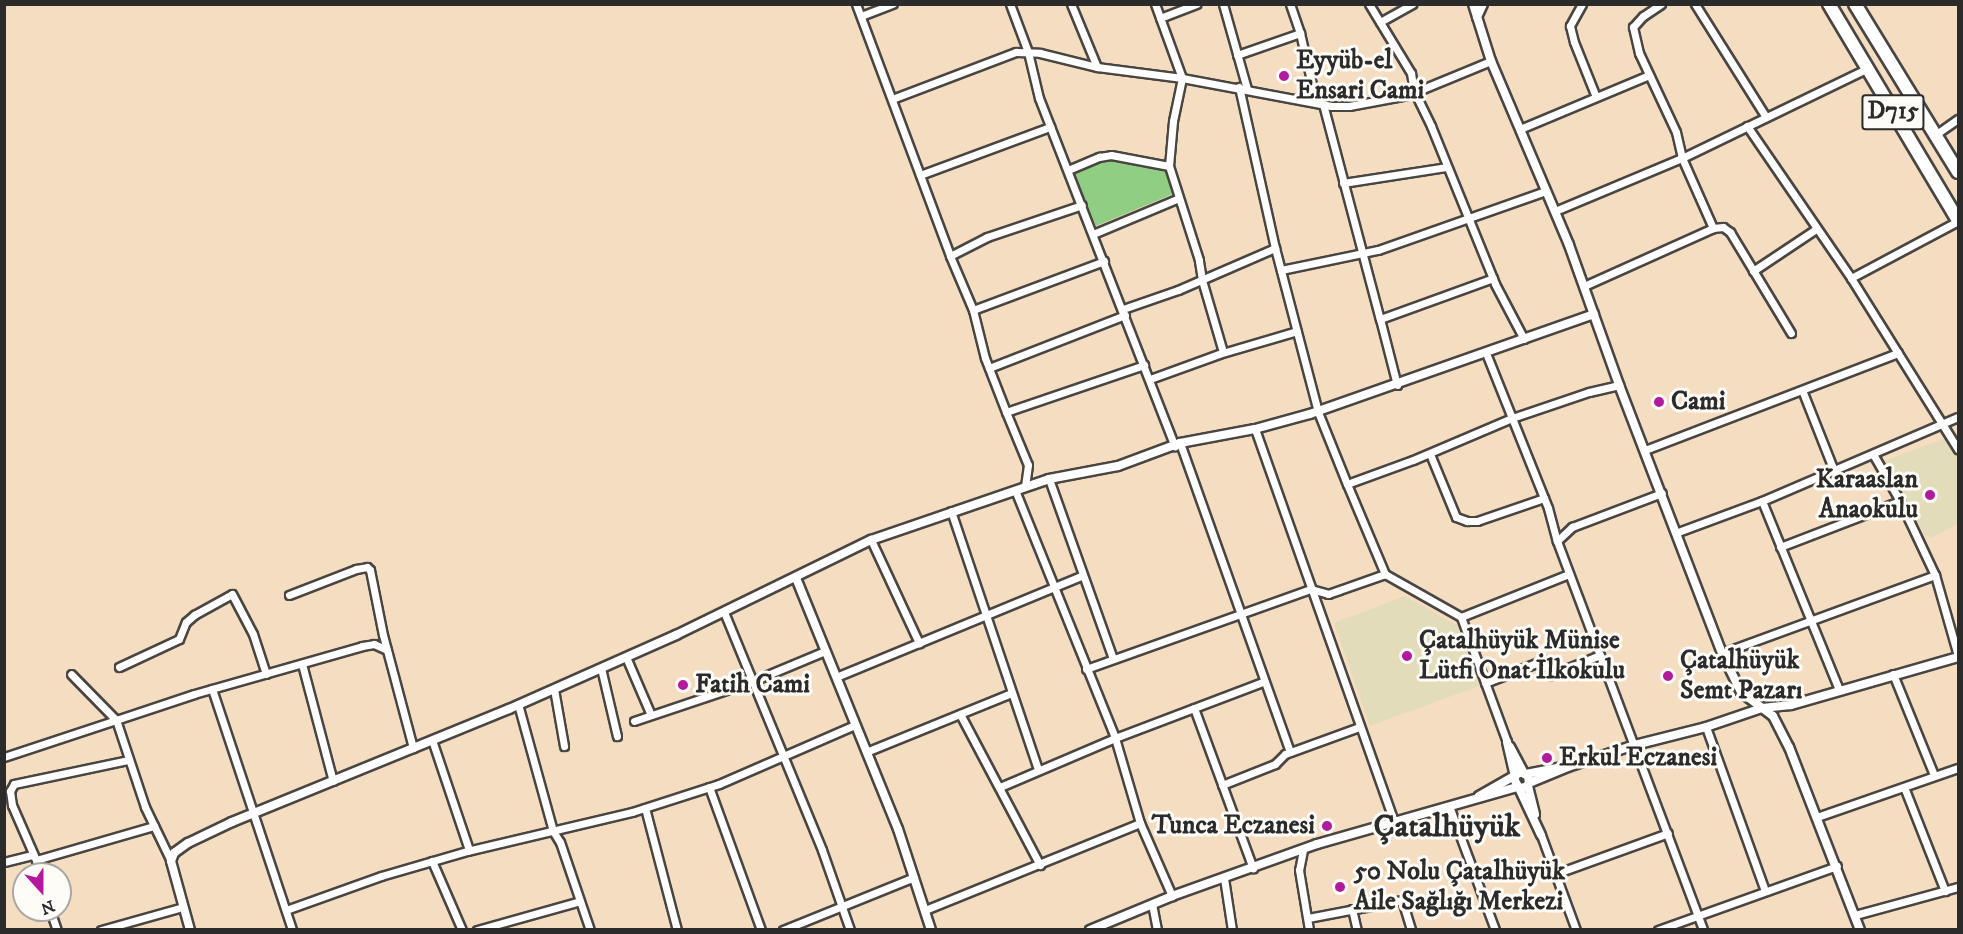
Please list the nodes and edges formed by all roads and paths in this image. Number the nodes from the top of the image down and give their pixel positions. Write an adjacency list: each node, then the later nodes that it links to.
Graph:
1 (856, 4): 18 (street)
2 (893, 4): 18 (street)
3 (1010, 4): 23 (street)
4 (1071, 4): 26 (street)
5 (1155, 4): 20 (street)
6 (1196, 4): 20 (street)
7 (1223, 4): 24 (street)
8 (1290, 4): 22 (street)
9 (1369, 4): 21 (street)
10 (1412, 4): 21 (street)
11 (1473, 4): 19 (street)
12 (1484, 4): 19 (street)
13 (1582, 4): 33 (street)
14 (1661, 4): 28 (street)
15 (1695, 4): 36 (street)
16 (1829, 4): 27 (highway, D715)
17 (1855, 4): 41 (highway, D715)
18 (861, 16): 34 (street)
19 (1477, 17): 25 (street)
20 (1160, 18): 29 (street)
21 (1380, 22): 32 (street)
22 (1300, 33): 24 (street); 35 (street)
23 (1028, 52): 26 (street); 34 (street); 39 (street)
24 (1237, 55): 31 (street)
25 (1491, 61): 32 (street); 40 (street)
26 (1097, 67): 29 (street)
27 (1868, 68): 36 (street); 54 (highway, D715)
28 (1649, 75): 33 (street); 42 (street)
29 (1182, 78): 30 (street); 43 (street)
30 (1239, 87): 31 (street); 58 (street)
31 (1247, 89): 35 (street)
32 (1414, 91): 35 (street); 44 (street)
33 (1596, 97): 40 (street)
34 (892, 99): 47 (street)
35 (1320, 103): 48 (street)
36 (1766, 117): 38 (street)
37 (1959, 119): 41 (street)
38 (1747, 126): 42 (street); 56 (street)
39 (1050, 127): 45 (street); 47 (street)
40 (1521, 129): 49 (street)
41 (1935, 135): 46 (highway, D715)
42 (1682, 158): 52 (street); 55 (street)
43 (1170, 166): 45 (street); 50 (street)
44 (1446, 167): 48 (street); 53 (street)
45 (1068, 170): 51 (street)
46 (1959, 172)
47 (920, 175): 60 (street)
48 (1343, 183): 59 (street)
49 (1546, 191): 52 (street); 53 (street)
50 (1179, 198): 57 (street); 66 (street)
51 (1082, 205): 57 (street); 60 (street)
52 (1555, 211): 67 (street)
53 (1468, 220): 59 (street); 64 (street)
54 (1959, 220): 65 (street)
55 (1713, 228): 63 (street); 67 (street)
56 (1816, 229): 63 (street); 65 (street)
57 (1093, 234): 61 (street)
58 (1275, 248): 62 (street); 66 (street)
59 (1361, 253): 62 (street); 71 (street)
60 (950, 255): 68 (street)
61 (1104, 261): 68 (street); 69 (street)
62 (1281, 270): 72 (street)
63 (1754, 271): 73 (street)
64 (1493, 278): 71 (street); 74 (street)
65 (1851, 278): 77 (street)
66 (1202, 280): 69 (street); 75 (street)
67 (1584, 286): 70 (street)
68 (973, 310): 79 (street)
69 (1124, 312): 78 (street); 79 (street)
70 (1594, 314): 74 (street); 82 (street)
71 (1380, 319): 81 (street)
72 (1297, 331): 75 (street); 85 (street)
73 (1791, 333)
74 (1524, 339): 76 (street)
75 (1223, 352): 80 (street)
76 (1486, 353): 81 (street); 87 (street)
77 (1898, 353): 83 (street); 88 (street)
78 (1144, 365): 80 (street); 84 (street)
79 (989, 368): 84 (street)
80 (1150, 379): 90 (street)
81 (1396, 385): 85 (street)
82 (1619, 385): 87 (street); 92 (street)
83 (1802, 390): 92 (street); 95 (street)
84 (1006, 412): 98 (street)
85 (1318, 412): 89 (street); 97 (street)
86 (1959, 417): 88 (street)
87 (1512, 418): 93 (street); 101 (street)
88 (1942, 424): 91 (street); 94 (street)
89 (1255, 429): 90 (street); 115 (street)
90 (1178, 445): 96 (street); 118 (street)
91 (1959, 449)
92 (1645, 450): 100 (street)
93 (1430, 454): 97 (street); 101 (street)
94 (1873, 454): 95 (street); 103 (street)
95 (1834, 471): 102 (street)
96 (1049, 479): 98 (street); 111 (street)
97 (1347, 484): 109 (street)
98 (1025, 486): 99 (street)
99 (1015, 490): 104 (street); 114 (street)
100 (1662, 493): 105 (street); 107 (street)
101 (1544, 498): 107 (street)
102 (1761, 501): 105 (street); 108 (street)
103 (1900, 501): 108 (street); 112 (street)
104 (951, 511): 106 (street); 119 (street)
105 (1678, 532): 125 (street)
106 (871, 540): 113 (street); 122 (street)
107 (1557, 541): 110 (street)
108 (1780, 547): 121 (street)
109 (1385, 574): 115 (street); 120 (street)
110 (1569, 574): 120 (street); 126 (street)
111 (1083, 575): 114 (street); 129 (street)
112 (1935, 575): 121 (street); 127 (street)
113 (796, 578): 117 (street); 124 (street)
114 (1052, 587): 119 (street); 133 (street)
115 (1311, 589): 118 (street); 153 (street)
116 (290, 595): 123 (street)
117 (724, 612): 128 (street); 138 (street)
118 (1241, 614): 129 (street); 139 (street)
119 (985, 615): 122 (street); 144 (street)
120 (1461, 617): 140 (street)
121 (1810, 621): 125 (street); 143 (street)
122 (919, 643): 137 (street)
123 (387, 650): 130 (street); 161 (street)
124 (825, 651): 137 (street); 138 (street)
125 (1722, 652): 147 (street)
126 (1600, 655): 140 (street); 159 (street)
127 (1959, 656): 136 (street)
128 (626, 657): 132 (street); 149 (street)
129 (1113, 659): 133 (street)
130 (302, 664): 135 (street); 172 (street)
131 (119, 667): 135 (street)
132 (601, 668): 142 (street); 155 (street)
133 (1086, 669): 156 (street)
134 (71, 674): 150 (street)
135 (266, 674): 141 (street)
136 (1893, 674): 143 (street); 171 (street)
137 (836, 677): 152 (street)
138 (753, 681): 149 (street); 165 (street)
139 (1265, 681): 146 (street); 163 (street)
140 (1485, 683): 158 (street)
141 (212, 689): 150 (street); 180 (street)
142 (554, 689): 145 (street); 160 (street)
143 (1839, 690): 147 (street)
144 (1011, 693): 148 (street); 169 (street)
145 (518, 704): 157 (street); 185 (street)
146 (1194, 708): 156 (street); 174 (street)
147 (1762, 708): 154 (street); 181 (street)
148 (960, 714): 162 (street); 176 (street)
149 (651, 715): 151 (street)
150 (116, 720): 164 (street); 166 (street)
151 (634, 721)
152 (855, 725): 162 (street); 165 (street)
153 (1359, 727): 163 (street); 182 (street)
154 (1706, 728): 159 (street); 202 (street)
155 (617, 736)
156 (1115, 738): 169 (street); 183 (street)
157 (432, 740): 161 (street); 188 (street)
158 (1508, 742): 170 (street); 173 (street)
159 (1635, 745): 167 (street); 186 (street)
160 (564, 746)
161 (413, 748): 172 (street)
162 (866, 752): 199 (street)
163 (1290, 753): 174 (street)
164 (4, 757)
165 (785, 757): 175 (street); 207 (street)
166 (128, 760): 184 (street); 190 (street)
167 (1568, 767): 170 (street); 173 (street)
168 (1959, 768): 171 (street)
169 (1038, 770): 176 (street)
170 (1525, 773): 173 (street)
171 (1934, 776): 177 (street)
172 (333, 782): 180 (street)
173 (1520, 783): 178 (street); 187 (street)
174 (1222, 785): 197 (street)
175 (709, 787): 179 (street); 223 (street)
176 (1000, 787): 195 (street)
177 (1904, 787): 181 (street); 203 (street)
178 (1449, 806): 182 (street); 233 (street)
179 (645, 808): 185 (street); 222 (street)
180 (252, 814): 191 (street); 210 (street)
181 (1817, 818): 196 (street)
182 (1394, 821): 189 (street)
183 (1140, 823): 195 (street); 204 (street)
184 (154, 826): 190 (street); 191 (street)
185 (553, 831): 188 (street); 205 (street)
186 (1668, 833): 198 (street); 212 (street)
187 (1541, 835): 198 (street)
188 (469, 850): 192 (street)
189 (1303, 850): 197 (street); 214 (street)
190 (34, 858): 193 (street); 194 (street)
191 (171, 861): 208 (street)
192 (432, 861): 210 (street); 219 (street)
193 (4, 862)
194 (36, 862)
195 (1040, 865): 211 (street)
196 (1837, 866): 202 (street); 213 (street)
197 (1253, 867): 200 (street)
198 (1555, 874): 234 (street)
199 (914, 877): 207 (street); 211 (street)
200 (1224, 878): 204 (street); 229 (street)
201 (1959, 887): 203 (street)
202 (1766, 891): 212 (street)
203 (1945, 891): 213 (street)
204 (1172, 896): 206 (street)
205 (580, 901): 215 (street); 221 (street)
206 (1152, 904): 227 (street); 228 (street)
207 (841, 905): 224 (street); 225 (street)
208 (183, 907): 216 (street); 217 (street)
209 (1352, 909): 214 (street); 231 (street); 232 (street)
210 (286, 910): 218 (street)
211 (925, 910): 226 (street)
212 (1698, 915): 235 (street); 236 (street)
213 (1855, 915): 237 (street)
214 (1308, 918): 230 (street)
215 (505, 926): 220 (street)
216 (101, 930)
217 (190, 930)
218 (292, 930)
219 (462, 930)
220 (477, 930)
221 (590, 930)
222 (677, 930)
223 (761, 930)
224 (783, 930)
225 (850, 930)
226 (931, 930)
227 (1090, 930)
228 (1157, 930)
229 (1232, 930)
230 (1309, 930)
231 (1357, 930)
232 (1411, 930)
233 (1494, 930)
234 (1576, 930)
235 (1658, 930)
236 (1703, 930)
237 (1860, 930)

